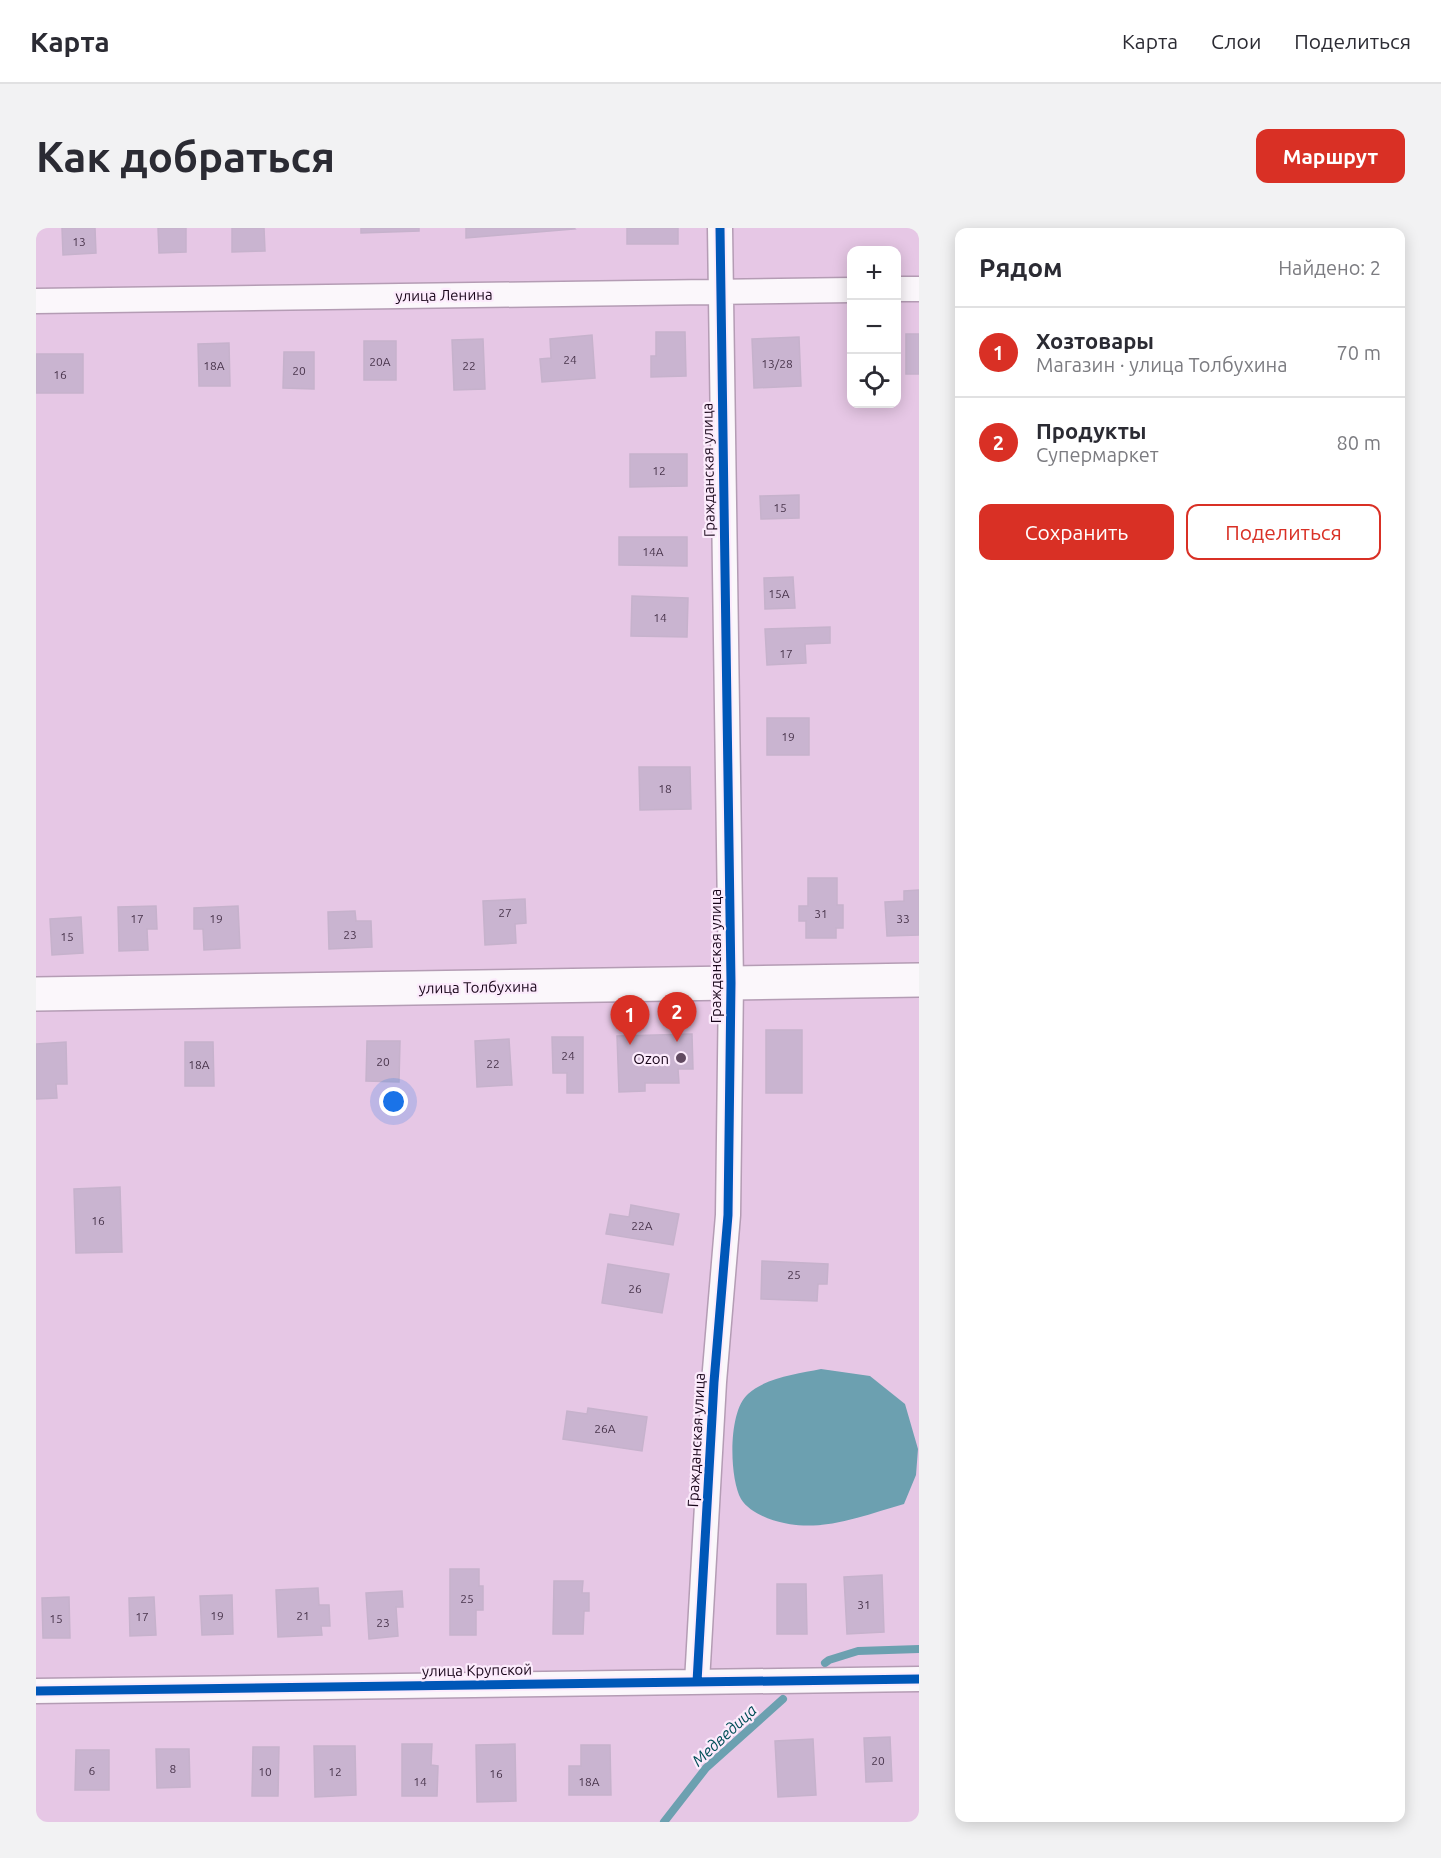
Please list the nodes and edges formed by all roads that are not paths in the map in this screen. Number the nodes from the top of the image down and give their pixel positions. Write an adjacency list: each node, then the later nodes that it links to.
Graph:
1 (720, 228): 5 (street, Гражданская улица)
2 (901, 289): 3 (street)
3 (919, 289)
4 (847, 290): 5 (street, улица Ленина)
5 (720, 291): 6 (street, улица Ленина); 8 (street, Гражданская улица)
6 (36, 301)
7 (919, 980): 8 (main road, улица Толбухина)
8 (731, 983): 9 (main road, улица Толбухина); 11 (street, Гражданская улица)
9 (36, 994)
10 (919, 1679): 11 (street, улица Крупской)
11 (697, 1682): 12 (street, улица Крупской)
12 (36, 1691)

